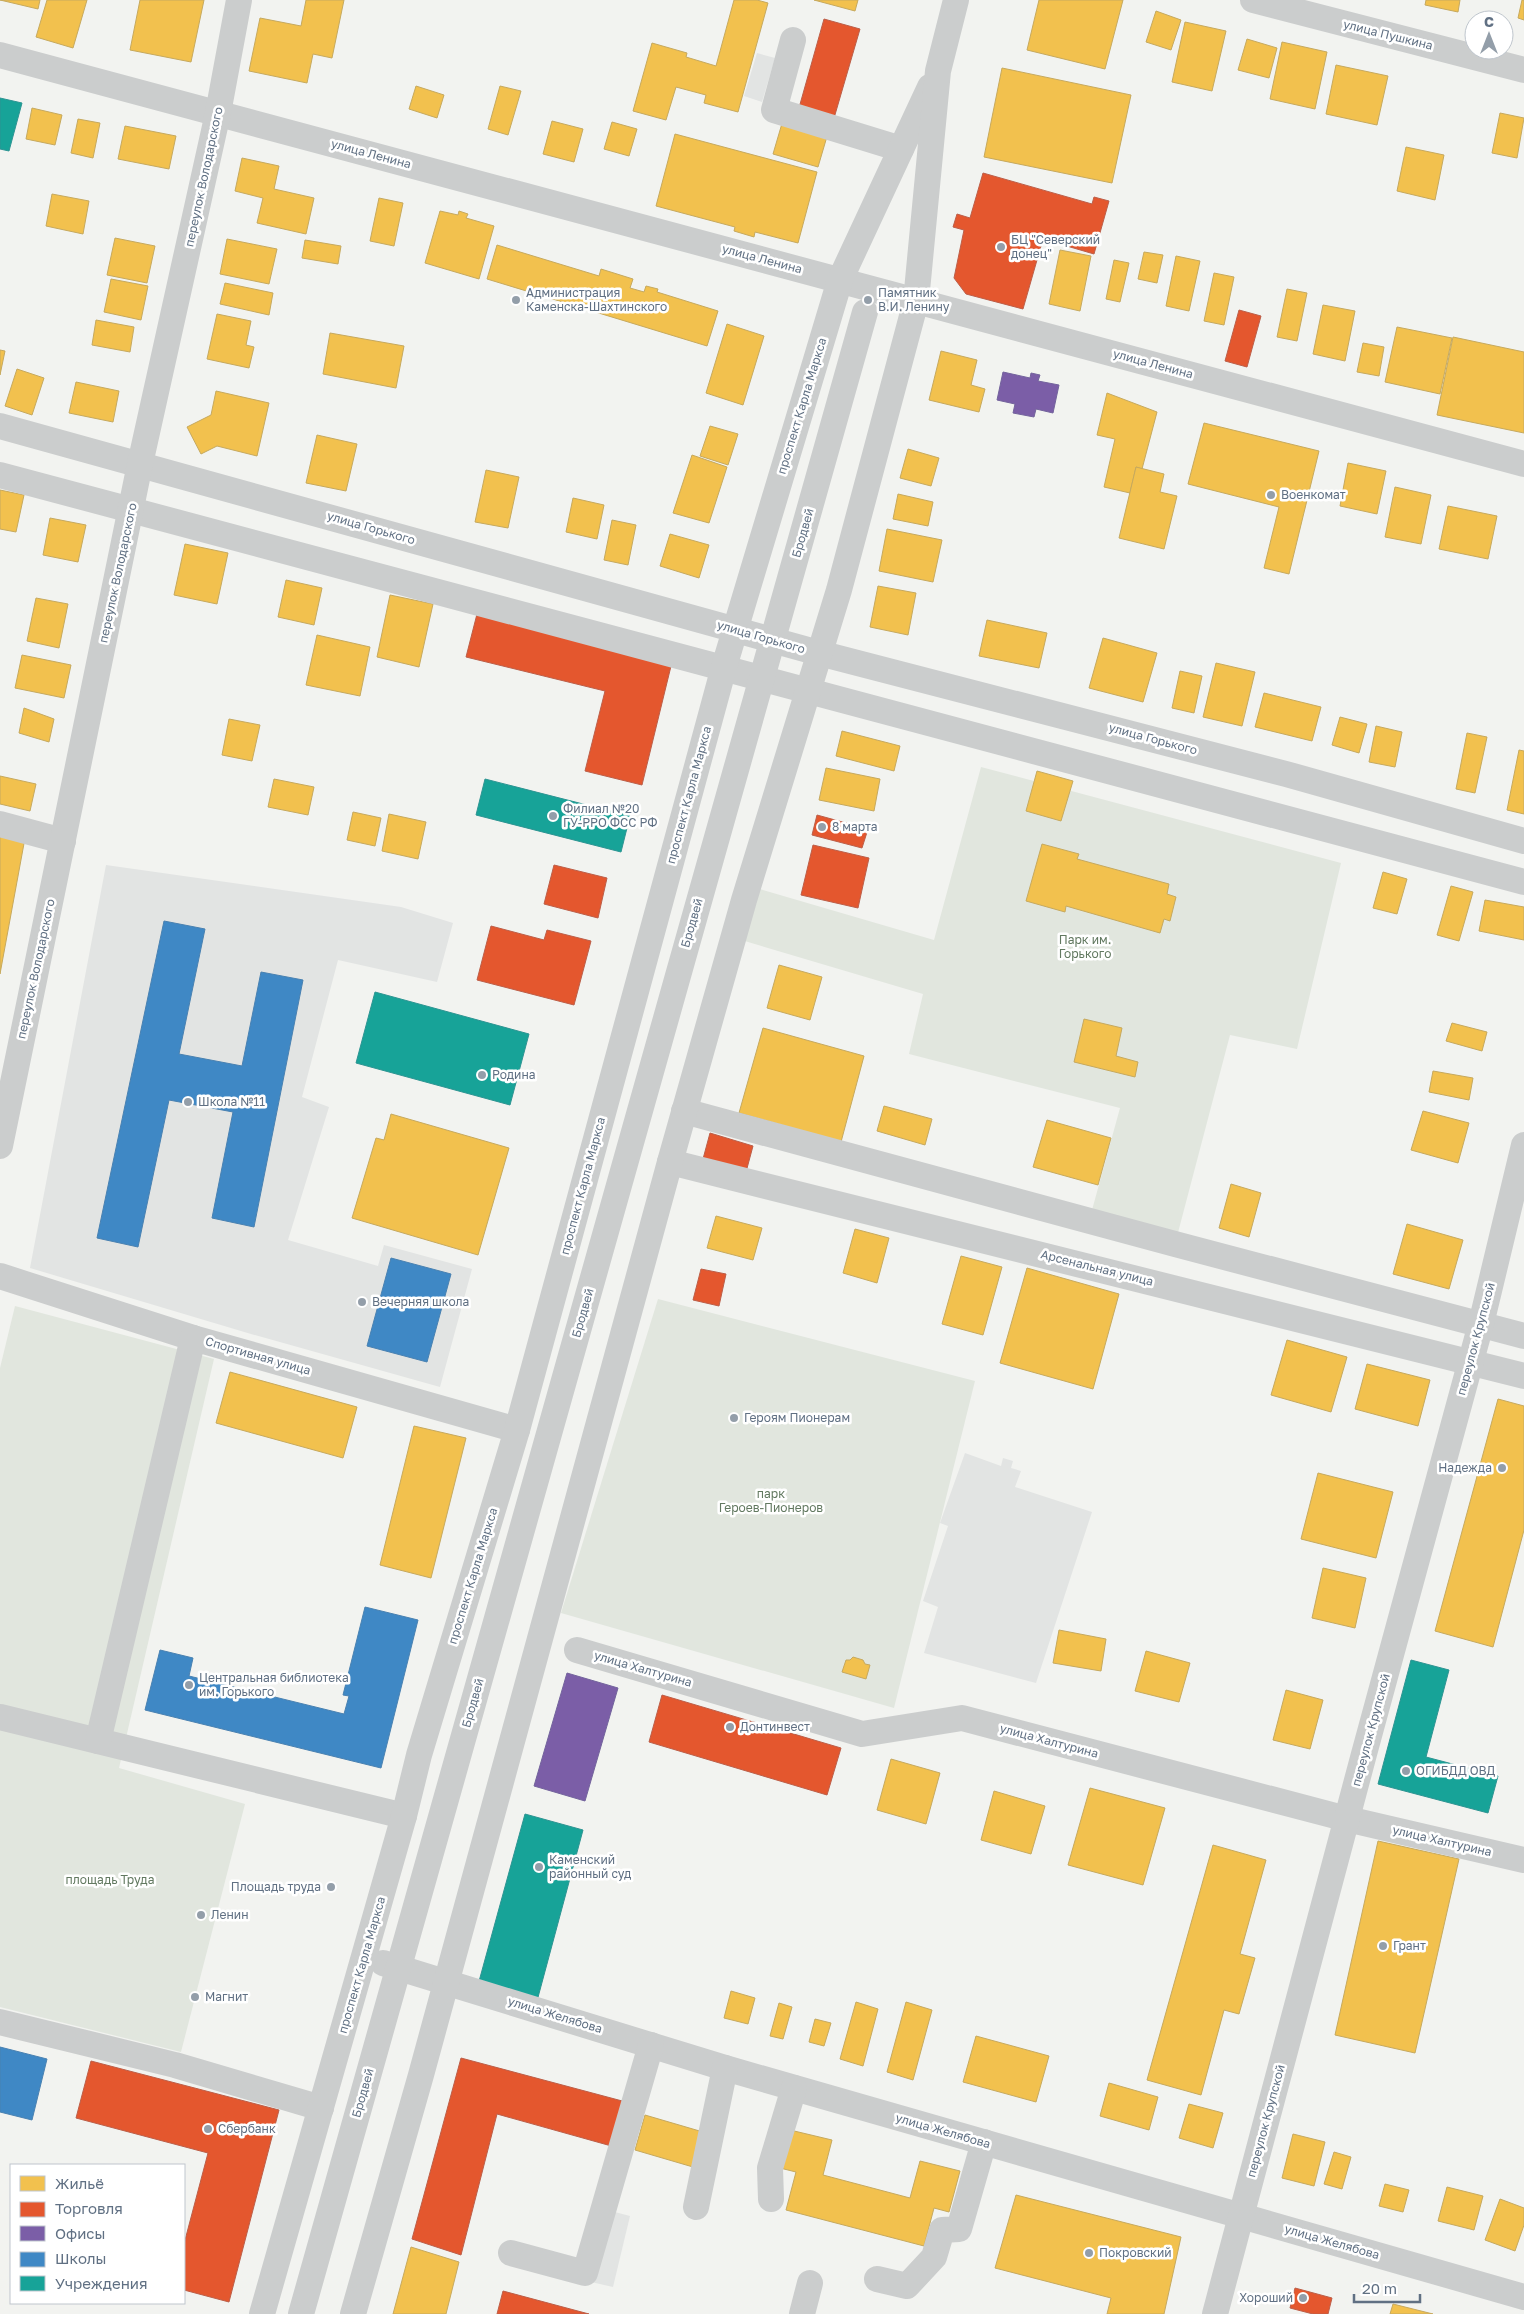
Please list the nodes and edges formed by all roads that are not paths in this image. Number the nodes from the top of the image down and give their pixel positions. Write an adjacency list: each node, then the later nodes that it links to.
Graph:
1 (239, 0): 8 (street, переулок Володарского)
2 (956, 0): 7 (street, проспект Карла Маркса)
3 (1253, 0): 6 (street, улица Пушкина)
4 (793, 40): 9 (street)
5 (0, 55): 8 (street, улица Ленина)
6 (1524, 70)
7 (938, 71): 9 (street, проспект Карла Маркса); 11 (street, проспект Карла Маркса)
8 (218, 114): 10 (street, улица Ленина); 14 (street, переулок Володарского)
9 (901, 148): 10 (street, проспект Карла Маркса)
10 (840, 280): 11 (street, улица Ленина); 18 (street, проспект Карла Маркса)
11 (916, 301): 15 (street, улица Ленина); 20 (street, проспект Карла Маркса)
12 (865, 312): 19 (street, Бродвей)
13 (0, 426): 14 (street, улица Горького)
14 (140, 464): 17 (street, переулок Володарского); 18 (street, улица Горького)
15 (1524, 464)
16 (0, 474): 17 (street)
17 (132, 509): 21 (street); 25 (street, переулок Володарского)
18 (735, 629): 19 (street, улица Горького); 21 (street, проспект Карла Маркса)
19 (773, 640): 20 (street, улица Горького); 22 (street, Бродвей)
20 (819, 653): 23 (street, проспект Карла Маркса); 26 (street, улица Горького)
21 (724, 667): 22 (street); 38 (street, проспект Карла Маркса)
22 (761, 679): 23 (street); 46 (street, Бродвей)
23 (808, 690): 27 (street); 28 (street, проспект Карла Маркса)
24 (0, 824): 25 (street)
25 (62, 841): 30 (street, переулок Володарского)
26 (1524, 841)
27 (1524, 882)
28 (684, 1111): 31 (street, проспект Карла Маркса); 33 (street)
29 (1524, 1145): 33 (street, переулок Крупской)
30 (0, 1146)
31 (670, 1162): 36 (street, Арсенальная улица); 47 (street, проспект Карла Маркса)
32 (0, 1276): 35 (street, Спортивная улица)
33 (1481, 1324): 34 (street); 36 (street, переулок Крупской)
34 (1524, 1336)
35 (193, 1338): 38 (street, Спортивная улица); 41 (street)
36 (1471, 1362): 37 (street, Арсенальная улица); 43 (street, переулок Крупской)
37 (1524, 1376)
38 (517, 1430): 42 (street, проспект Карла Маркса)
39 (577, 1650): 43 (street, улица Халтурина)
40 (0, 1717): 41 (street)
41 (98, 1741): 42 (street)
42 (404, 1816): 45 (street, проспект Карла Маркса)
43 (1347, 1819): 44 (street, улица Халтурина); 56 (street, переулок Крупской)
44 (1524, 1860)
45 (364, 1959): 46 (street, улица Желябова); 52 (street, проспект Карла Маркса)
46 (399, 1966): 47 (street, улица Желябова); 62 (street, Бродвей)
47 (446, 1981): 49 (street, улица Желябова); 63 (street, проспект Карла Маркса)
48 (0, 2022): 52 (street)
49 (651, 2045): 50 (street, улица Желябова); 57 (street)
50 (725, 2068): 51 (street, улица Желябова); 55 (street)
51 (794, 2088): 53 (street, улица Желябова); 54 (street)
52 (321, 2108): 61 (street, проспект Карла Маркса)
53 (984, 2142): 56 (street, улица Желябова); 58 (street)
54 (771, 2199)
55 (696, 2207)
56 (1240, 2216): 60 (street, улица Желябова); 65 (street, переулок Крупской)
57 (511, 2253)
58 (877, 2279)
59 (810, 2283): 64 (street)
60 (1524, 2297)
61 (262, 2314)
62 (301, 2314)
63 (353, 2314)
64 (802, 2314)
65 (1215, 2314)

